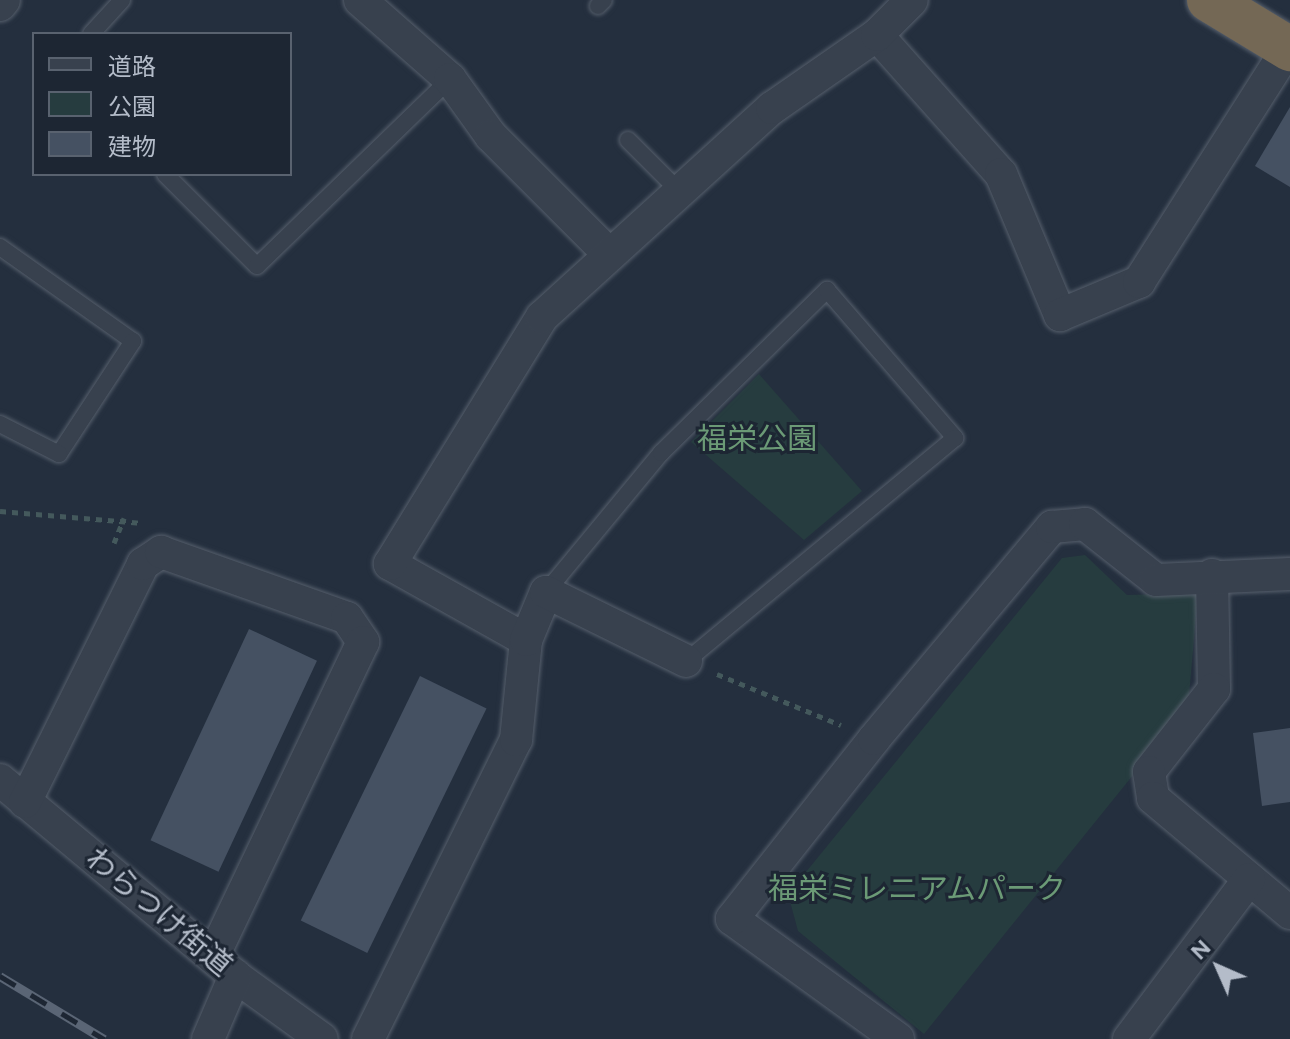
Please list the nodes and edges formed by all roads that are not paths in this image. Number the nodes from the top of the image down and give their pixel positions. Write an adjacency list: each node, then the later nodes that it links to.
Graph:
1 (122, 0): 5 (lane)
2 (360, 0): 8 (street)
3 (912, 0): 6 (street)
4 (1209, 0): 7 (highway)
5 (93, 32)
6 (877, 35): 7 (street); 11 (street)
7 (1289, 48)
8 (450, 79): 10 (lane); 13 (street)
9 (628, 140): 11 (lane)
10 (167, 176)
11 (677, 189): 13 (street)
12 (0, 247): 14 (lane)
13 (609, 254): 18 (street)
14 (0, 424)
15 (1290, 574): 16 (street)
16 (1212, 575): 22 (street); 28 (street)
17 (546, 592): 18 (street); 19 (street); 19 (lane)
18 (526, 640): 27 (street)
19 (686, 661)
20 (0, 780): 21 (street, わらつけ街道)
21 (25, 802): 24 (street, わらつけ街道); 24 (street)
22 (1249, 879): 23 (street); 29 (street)
23 (1290, 913)
24 (224, 966): 25 (street); 26 (street, わらつけ街道)
25 (208, 1039)
26 (322, 1039)
27 (368, 1039)
28 (898, 1039)
29 (1129, 1039)

